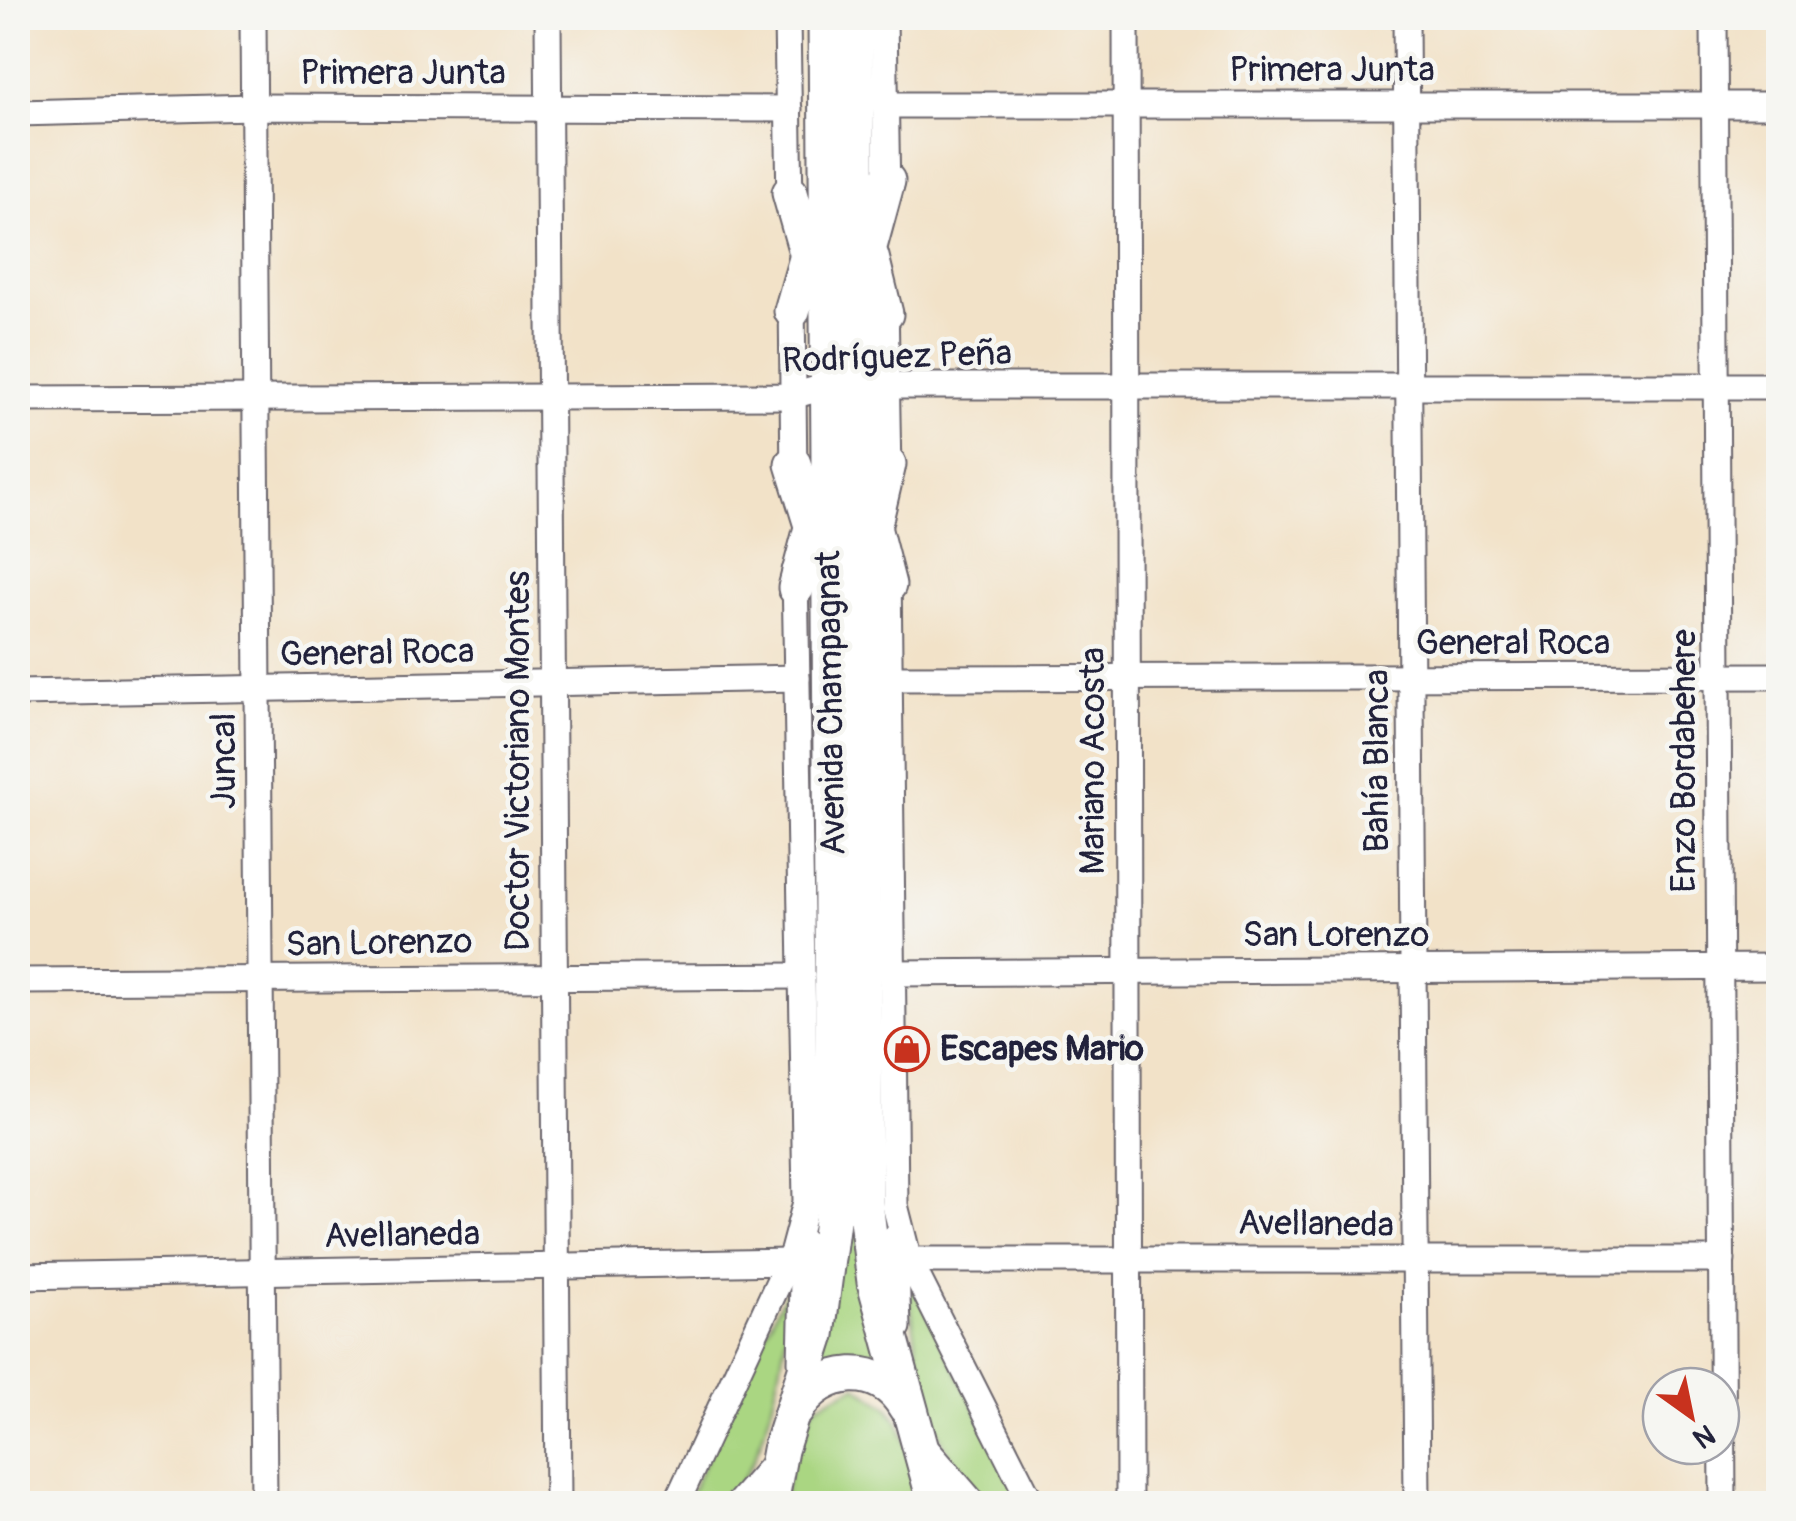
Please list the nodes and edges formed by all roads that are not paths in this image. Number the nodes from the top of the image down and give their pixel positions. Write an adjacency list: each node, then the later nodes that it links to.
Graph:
1 (253, 18): 15 (street, Juncal)
2 (548, 18): 16 (street, Doctor Victoriano Montes)
3 (788, 18): 17 (street, Avenida Champagnat)
4 (826, 18): 19 (highway, Avenida Champagnat)
5 (855, 18): 19 (highway, Avenida Champagnat)
6 (884, 18): 11 (street, Avenida Champagnat)
7 (1126, 18): 14 (street, Mariano Acosta)
8 (1406, 18): 12 (street, Bahía Blanca)
9 (1714, 18): 13 (street, Enzo Bordabehere)
10 (1778, 104): 13 (street, Primera Junta)
11 (886, 105): 14 (street, Primera Junta); 19 (street, Avenida Champagnat)
12 (1407, 105): 13 (street, Primera Junta); 14 (street, Primera Junta); 23 (street, Bahía Blanca)
13 (1714, 105): 24 (street, Enzo Bordabehere)
14 (1126, 106): 27 (street, Mariano Acosta)
15 (254, 107): 16 (street, Primera Junta); 18 (street, Primera Junta); 30 (street, Juncal)
16 (549, 109): 17 (street, Primera Junta); 29 (street, Doctor Victoriano Montes)
17 (788, 109): 20 (street, Avenida Champagnat)
18 (18, 113)
19 (857, 190): 21 (highway); 22 (highway, Avenida Champagnat); 22 (highway)
20 (790, 193): 21 (highway); 22 (street, Avenida Champagnat)
21 (807, 259): 22 (highway)
22 (840, 313): 26 (highway, Avenida Champagnat); 28 (street, Avenida Champagnat)
23 (1409, 385): 24 (street, Rodríguez Peña); 27 (street, Rodríguez Peña); 39 (street, Bahía Blanca)
24 (1716, 386): 25 (street, Rodríguez Peña); 34 (street, Enzo Bordabehere)
25 (1778, 386)
26 (857, 387): 27 (street, Rodríguez Peña); 28 (street, Rodríguez Peña); 32 (highway, Avenida Champagnat)
27 (1127, 387): 38 (street, Mariano Acosta)
28 (792, 396): 29 (street, Rodríguez Peña); 32 (street, Avenida Champagnat)
29 (550, 397): 30 (street, Rodríguez Peña); 40 (street, Doctor Victoriano Montes)
30 (256, 398): 31 (street, Rodríguez Peña); 41 (street, Juncal)
31 (18, 399)
32 (842, 465): 33 (highway, Avenida Champagnat); 33 (street, Avenida Champagnat); 33 (highway); 33 (highway)
33 (843, 587): 36 (street, Avenida Champagnat); 37 (street, Avenida Champagnat); 62 (highway, Avenida Champagnat); 63 (highway, Avenida Champagnat)
34 (1718, 676): 35 (street, General Roca); 39 (street, General Roca); 44 (street, Enzo Bordabehere)
35 (1778, 676)
36 (798, 678): 40 (street, General Roca); 48 (street, Avenida Champagnat)
37 (888, 678): 38 (street, General Roca); 47 (street, Avenida Champagnat)
38 (1128, 679): 39 (street, General Roca); 46 (street, Mariano Acosta)
39 (1411, 679): 45 (street, Bahía Blanca)
40 (552, 686): 41 (street, General Roca); 49 (street, Doctor Victoriano Montes)
41 (258, 690): 42 (street, General Roca); 50 (street, Juncal)
42 (18, 693)
43 (1778, 966): 44 (street, San Lorenzo)
44 (1720, 967): 45 (street, San Lorenzo); 57 (street, Enzo Bordabehere)
45 (1413, 969): 46 (street, San Lorenzo); 56 (street, Bahía Blanca)
46 (1128, 971): 47 (street, San Lorenzo); 54 (street, Mariano Acosta)
47 (894, 973): 53 (street, Avenida Champagnat)
48 (802, 976): 49 (street, San Lorenzo); 52 (street, Avenida Champagnat)
49 (555, 977): 50 (street, San Lorenzo); 59 (street, Doctor Victoriano Montes)
50 (260, 980): 51 (street, San Lorenzo); 60 (street, Juncal)
51 (18, 981)
52 (806, 1202): 58 (street, Avenida Champagnat); 62 (street, Avenida Champagnat)
53 (894, 1205): 55 (street, Avenida Champagnat); 63 (street, Avenida Champagnat)
54 (1130, 1257): 55 (street, Avellaneda); 56 (street, Avellaneda); 73 (street, Mariano Acosta)
55 (909, 1260): 72 (street, Avenida Champagnat)
56 (1416, 1260): 57 (street, Avellaneda); 74 (street, Bahía Blanca)
57 (1722, 1260): 75 (street, Enzo Bordabehere)
58 (788, 1262): 59 (street, Avellaneda); 67 (street, Avenida Champagnat)
59 (557, 1267): 60 (street, Avellaneda); 66 (street, Doctor Victoriano Montes)
60 (262, 1272): 61 (street, Avellaneda); 65 (street, Juncal)
61 (18, 1276)
62 (802, 1386): 64 (highway, Avenida Champagnat)
63 (908, 1408): 64 (highway); 70 (highway, Avenida Champagnat); 71 (street)
64 (784, 1440): 68 (street); 69 (highway, Avenida Champagnat)
65 (264, 1504)
66 (558, 1504)
67 (676, 1504)
68 (738, 1504)
69 (770, 1504)
70 (936, 1504)
71 (974, 1504)
72 (1032, 1504)
73 (1129, 1504)
74 (1417, 1504)
75 (1723, 1504)

